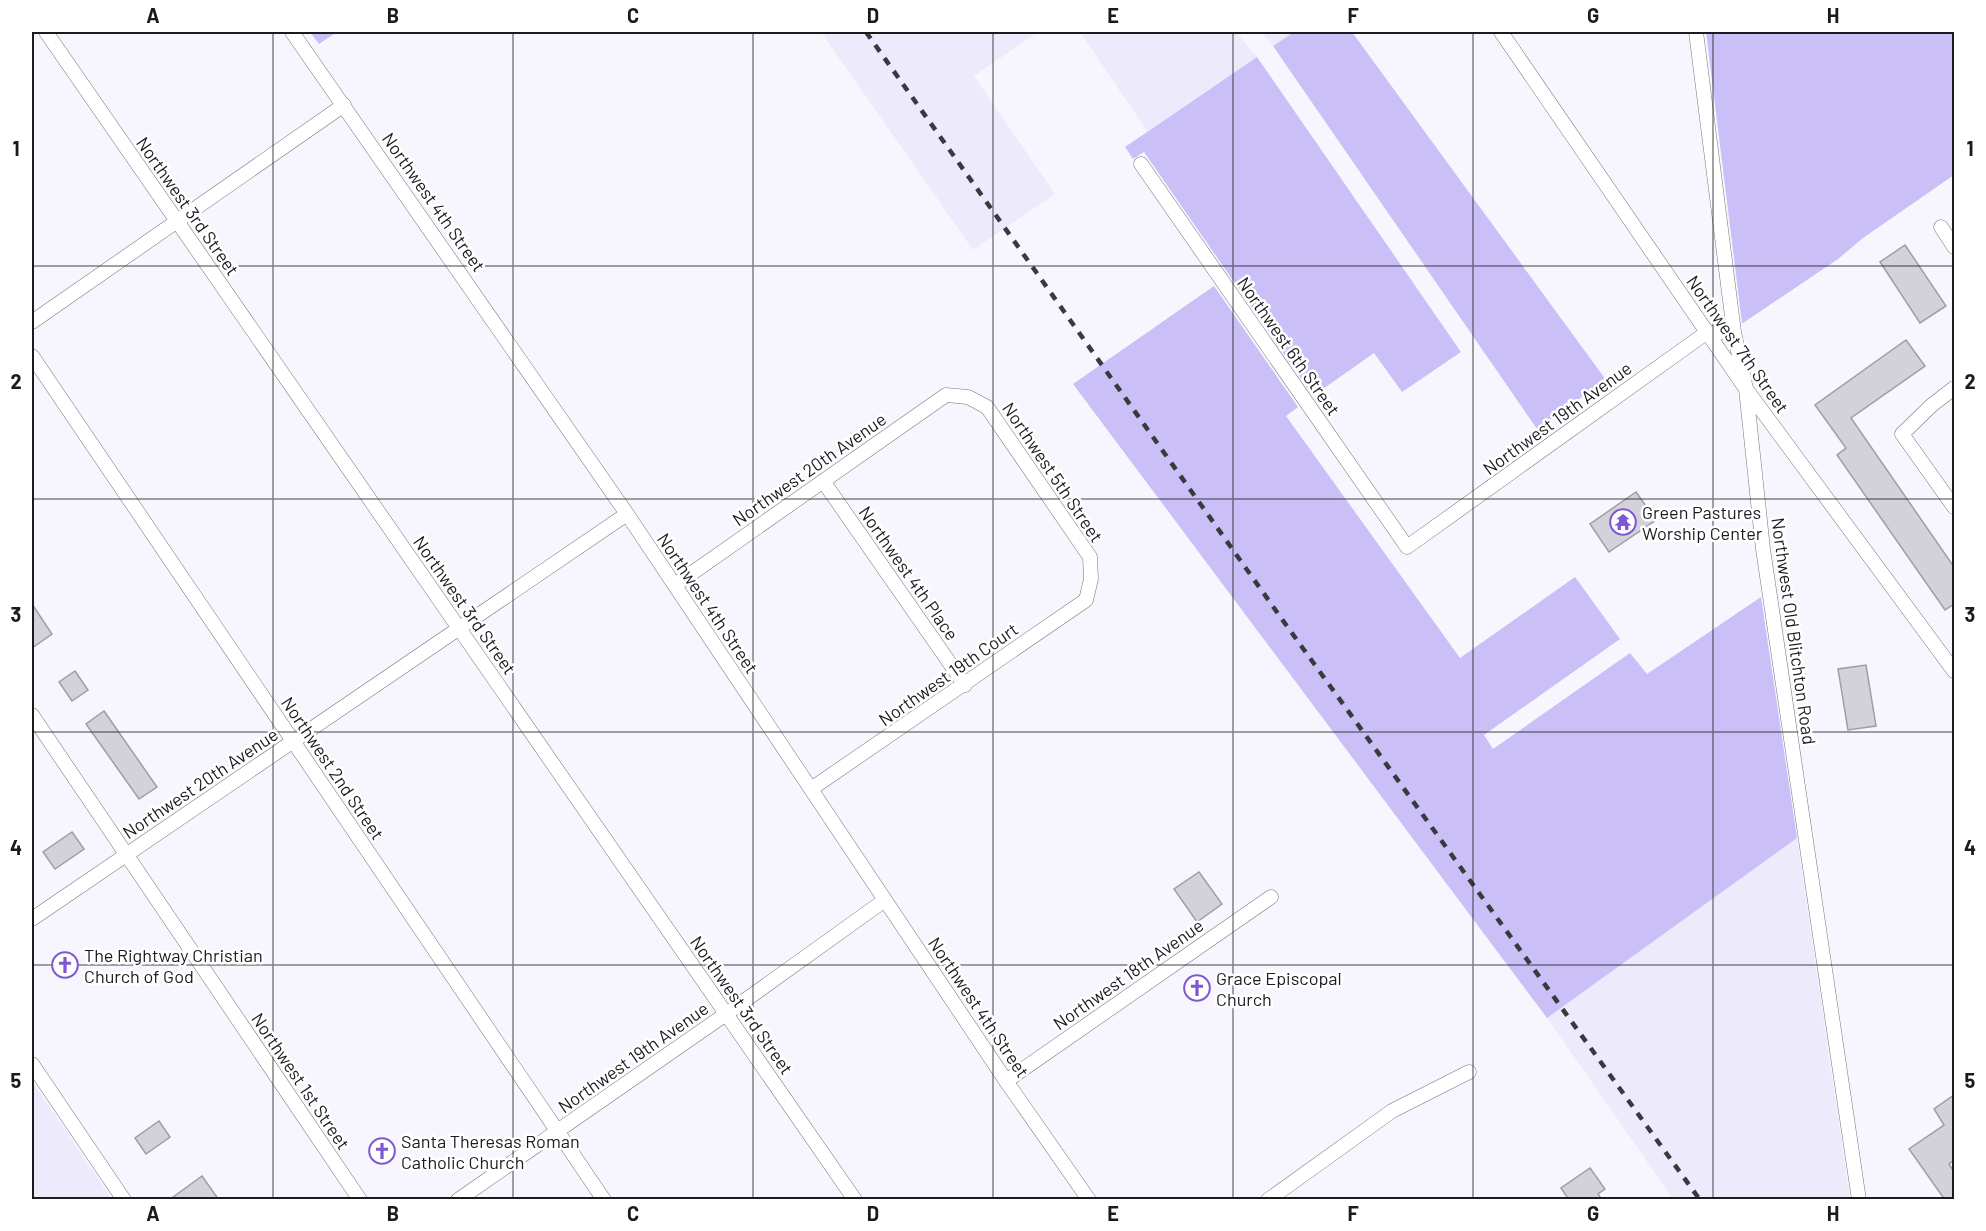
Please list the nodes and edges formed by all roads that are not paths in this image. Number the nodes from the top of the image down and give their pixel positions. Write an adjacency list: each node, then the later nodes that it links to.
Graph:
1 (46, 32): 7 (street, Northwest 3rd Street)
2 (292, 32): 5 (street, Northwest 4th Street)
3 (1501, 32): 12 (street, Northwest 7th Street)
4 (1696, 32): 11 (street, Northwest Old Blitchton Road)
5 (344, 105): 7 (street); 19 (street, Northwest 4th Street)
6 (1141, 164): 20 (street, Northwest 6th Street)
7 (177, 221): 10 (street); 23 (street, Northwest 3rd Street)
8 (1941, 227): 9 (street)
9 (1954, 247)
10 (32, 322)
11 (1734, 332): 12 (street); 15 (street, Northwest Old Blitchton Road)
12 (1706, 333): 15 (street, Northwest 7th Street); 20 (street, Northwest 19th Avenue)
13 (32, 356): 27 (street, Northwest 2nd Street)
14 (1954, 388): 18 (street)
15 (1746, 389): 24 (street, Northwest 7th Street); 45 (street, Northwest Old Blitchton Road)
16 (968, 397): 17 (street, Northwest 20th Avenue); 21 (street, Northwest 5th Street)
17 (823, 481): 22 (street, Northwest 20th Avenue); 25 (street, Northwest 4th Place)
18 (1954, 507)
19 (627, 514): 22 (street, Northwest 4th Street); 23 (street, Northwest 20th Avenue)
20 (1407, 547)
21 (1091, 579): 25 (street, Northwest 19th Court)
22 (675, 585): 28 (street, Northwest 4th Street)
23 (459, 628): 27 (street, Northwest 20th Avenue); 33 (street, Northwest 3rd Street)
24 (1954, 671)
25 (965, 685): 28 (street, Northwest 19th Court)
26 (32, 715): 29 (street, Northwest 1st Street)
27 (293, 741): 29 (street, Northwest 20th Avenue); 37 (street, Northwest 2nd Street)
28 (811, 789): 31 (street, Northwest 4th Street)
29 (126, 855): 32 (street, Northwest 20th Avenue); 39 (street, Northwest 1st Street)
30 (1272, 897): 36 (street, Northwest 18th Avenue)
31 (885, 900): 33 (street, Northwest 19th Avenue); 36 (street, Northwest 4th Street)
32 (32, 919)
33 (726, 1014): 37 (street, Northwest 19th Avenue); 42 (street, Northwest 3rd Street)
34 (32, 1064): 38 (street)
35 (1469, 1072): 44 (street)
36 (1006, 1081): 43 (street, Northwest 4th Street)
37 (557, 1131): 40 (street, Northwest 19th Avenue); 41 (street, Northwest 2nd Street)
38 (124, 1200)
39 (360, 1200)
40 (458, 1200)
41 (604, 1200)
42 (855, 1200)
43 (1089, 1200)
44 (1268, 1200)
45 (1859, 1200)

